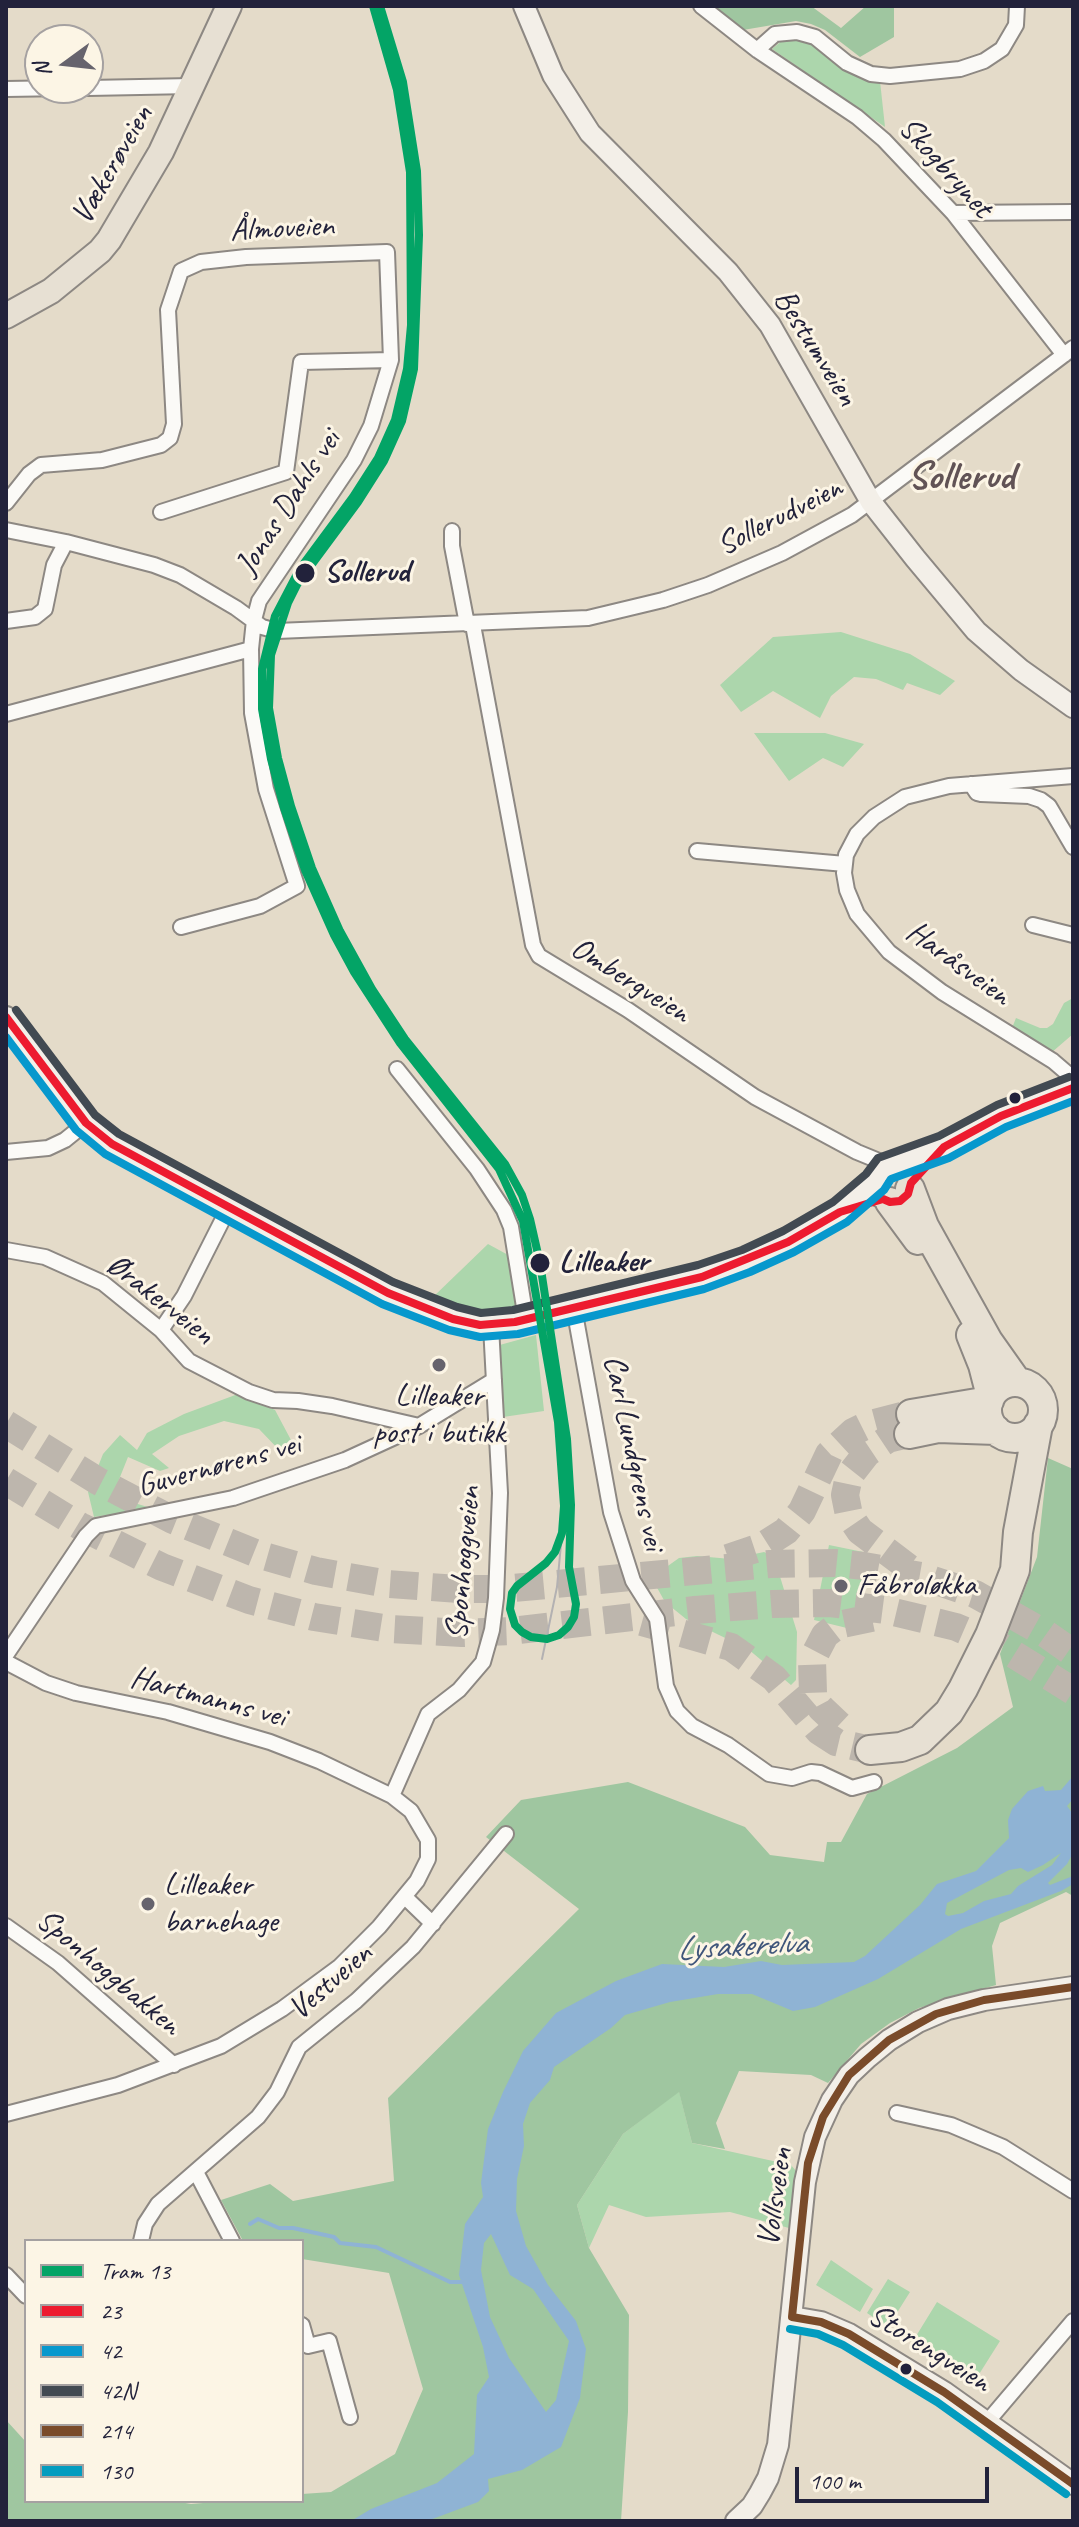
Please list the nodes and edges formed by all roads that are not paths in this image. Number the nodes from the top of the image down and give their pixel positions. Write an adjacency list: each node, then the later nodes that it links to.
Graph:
1 (229, 6): 6 (main road, Vækerøveien)
2 (524, 6): 14 (main road, Bestumveien)
3 (701, 6): 5 (street, Skogbrynet)
4 (1017, 6): 5 (street, Skogbrynet)
5 (757, 50): 9 (street, Skogbrynet)
6 (192, 86): 7 (street); 11 (main road, Vækerøveien)
7 (104, 88)
8 (1073, 212): 9 (street)
9 (953, 213): 12 (street, Skogbrynet)
10 (387, 252): 13 (street, Jonas Dahls vei); 15 (street, Ålmoveien)
11 (6, 316)
12 (1069, 351): 14 (street, Sollerudveien)
13 (391, 360): 16 (street, Jonas Dahls vei); 20 (street, Jonas Dahls vei)
14 (871, 502): 22 (street, Sollerudveien); 24 (main road, Bestumveien)
15 (6, 503)
16 (161, 512)
17 (6, 530): 19 (street, Sollerudveien)
18 (452, 531): 22 (street)
19 (66, 542): 20 (street, Sollerudveien); 21 (street)
20 (254, 620): 22 (street, Sollerudveien); 23 (street, Jonas Dahls vei)
21 (6, 621)
22 (470, 624): 39 (street, Ombergveien)
23 (251, 649): 25 (street); 32 (street, Jonas Dahls vei)
24 (1073, 707)
25 (6, 714)
26 (1073, 776): 27 (street)
27 (971, 784): 28 (street); 30 (street)
28 (1073, 847)
29 (697, 851): 30 (street)
30 (845, 864): 36 (street, Haråsveien)
31 (1033, 925): 33 (street)
32 (181, 927)
33 (1073, 935)
34 (6, 1017): 37 (main road)
35 (397, 1069): 43 (street)
36 (1073, 1086): 39 (main road)
37 (86, 1123): 38 (street); 40 (main road)
38 (6, 1152)
39 (891, 1183): 42 (main road); 47 (highway); 48 (highway)
40 (229, 1207): 44 (main road); 45 (street)
41 (6, 1250): 45 (street, Ørakerveien)
42 (574, 1308): 43 (main road); 54 (street, Carl Lundgrens vei)
43 (526, 1319): 44 (main road)
44 (491, 1326): 46 (street, Sponhoggveien)
45 (161, 1330): 49 (street, Ørakerveien)
46 (494, 1380): 49 (street, Guvernørens vei); 55 (street, Sponhoggveien)
47 (1017, 1382): 48 (highway); 50 (highway)
48 (990, 1398): 50 (highway); 50 (highway)
49 (419, 1426): 51 (street, Guvernørens vei)
50 (1018, 1439): 53 (highway)
51 (6, 1655)
52 (6, 1662): 55 (street, Hartmanns vei)
53 (870, 1742)
54 (874, 1782)
55 (392, 1796): 57 (street)
56 (506, 1834): 58 (street, Vestveien)
57 (405, 1897): 58 (street); 61 (street)
58 (433, 1924): 64 (street, Vestveien)
59 (6, 1926): 61 (street, Sponhoggbakken)
60 (1073, 1987): 70 (main road, Vollsveien)
61 (174, 2065): 63 (street)
62 (897, 2113): 65 (street)
63 (6, 2114)
64 (196, 2172): 66 (street, Vestveien); 67 (street)
65 (1073, 2191)
66 (141, 2239)
67 (231, 2239)
68 (6, 2275): 69 (street)
69 (24, 2294)
70 (792, 2317): 74 (main road, Storengveien); 76 (main road, Vollsveien)
71 (1073, 2321): 74 (street, Storengveien)
72 (304, 2332): 73 (street)
73 (350, 2417)
74 (988, 2421): 75 (main road, Storengveien)
75 (1073, 2484)
76 (736, 2521)

